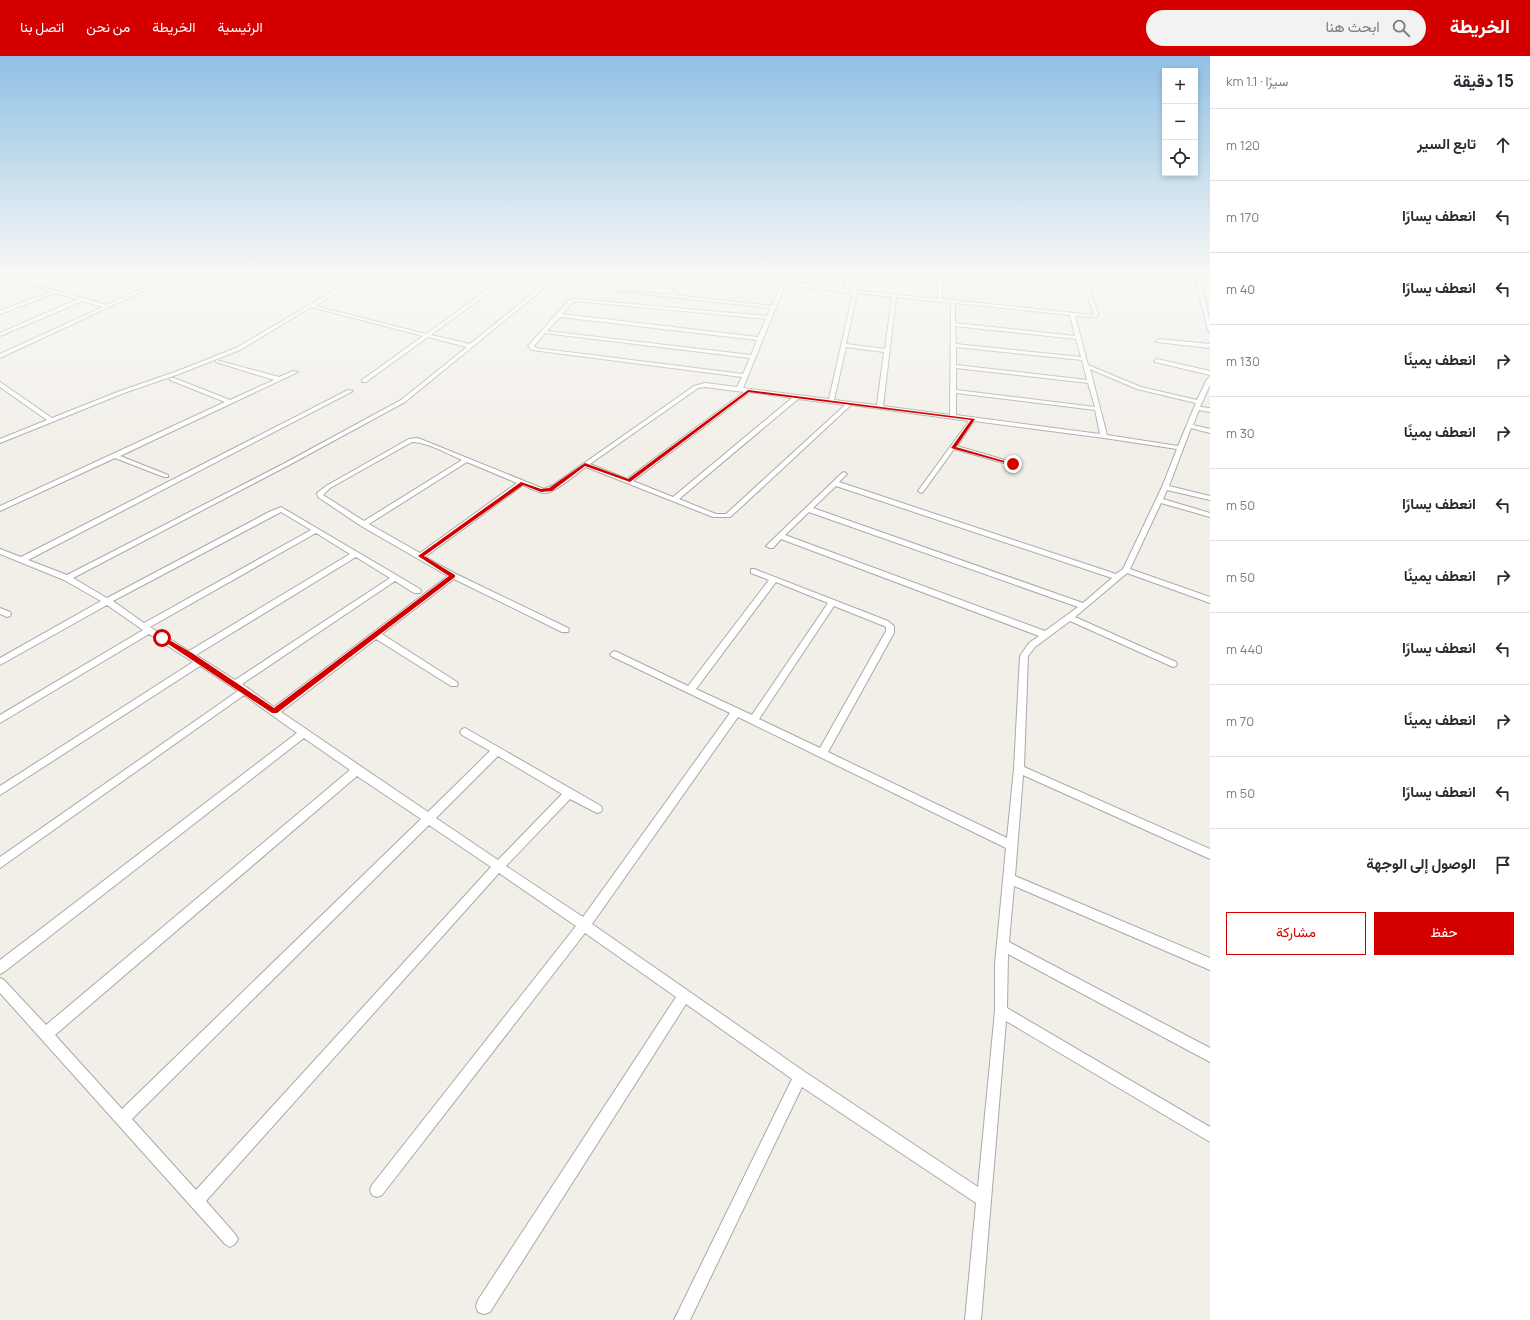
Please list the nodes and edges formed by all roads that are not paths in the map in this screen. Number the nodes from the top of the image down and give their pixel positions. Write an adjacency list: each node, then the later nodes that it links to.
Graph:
1 (47, 334): 24 (street)
2 (264, 334): 54 (street)
3 (420, 334): 15 (street)
4 (431, 334): 15 (street)
5 (485, 334): 21 (street)
6 (543, 334): 33 (street)
7 (561, 334): 25 (street)
8 (717, 334): 17 (street)
9 (761, 334): 17 (street)
10 (845, 334): 19 (street)
11 (890, 334): 23 (street)
12 (953, 334): 20 (street)
13 (1042, 334): 16 (street)
14 (1077, 334): 16 (street)
15 (428, 336): 21 (street); 37 (street)
16 (1078, 338): 26 (street)
17 (759, 339): 25 (street)
18 (1159, 341): 22 (street)
19 (843, 345): 23 (street); 47 (street)
20 (953, 345): 26 (street); 29 (street)
21 (470, 346): 90 (street)
22 (1210, 346)
23 (888, 351): 50 (street)
24 (0, 356)
25 (752, 357): 33 (street)
26 (1084, 359): 30 (street)
27 (218, 361): 35 (street)
28 (1157, 361): 32 (street)
29 (954, 366): 38 (street); 43 (street)
30 (1087, 366): 38 (street); 49 (street)
31 (295, 372): 35 (street)
32 (1210, 373)
33 (744, 376): 40 (street)
34 (172, 379): 46 (street)
35 (278, 379): 46 (street)
36 (1210, 379): 44 (street)
37 (364, 381)
38 (1091, 382): 51 (street)
39 (0, 384): 54 (street)
40 (739, 390): 42 (street); 64 (street)
41 (350, 391): 86 (street)
42 (748, 391): 45 (street); 68 (street)
43 (954, 392): 51 (street); 53 (street)
44 (1208, 392): 49 (street)
45 (797, 397): 47 (street); 74 (street)
46 (229, 402): 62 (street)
47 (831, 402): 48 (street)
48 (849, 404): 50 (street); 74 (street)
49 (1198, 405): 52 (street); 56 (street)
50 (880, 407): 53 (street)
51 (1098, 409): 58 (street)
52 (1210, 410)
53 (953, 417): 55 (street)
54 (51, 420): 59 (street)
55 (973, 420): 58 (street); 60 (street)
56 (1190, 426): 57 (street); 61 (street)
57 (1210, 430)
58 (1104, 436): 61 (street)
59 (0, 441)
60 (953, 447): 65 (street); 72 (street)
61 (1181, 448): 71 (street)
62 (115, 456): 67 (street); 76 (street)
63 (466, 460): 70 (street); 79 (street); 79 (street)
64 (585, 464): 68 (street); 70 (street)
65 (1013, 464)
66 (844, 474): 69 (street)
67 (166, 476)
68 (628, 481): 74 (street)
69 (834, 482): 77 (street); 88 (street)
70 (522, 483): 85 (street)
71 (1165, 487): 73 (street); 75 (street)
72 (921, 491)
73 (1210, 498)
74 (675, 499)
75 (1159, 500): 78 (street); 88 (street)
76 (0, 509)
77 (808, 509): 81 (street); 97 (street)
78 (1210, 515)
79 (364, 524): 85 (street)
80 (316, 530): 84 (street); 95 (street); 99 (street)
81 (780, 536): 82 (street); 102 (street)
82 (770, 546)
83 (0, 550): 86 (street)
84 (356, 554): 91 (street); 104 (street)
85 (421, 556): 89 (street)
86 (23, 559): 90 (street)
87 (754, 571): 92 (street)
88 (1122, 574): 94 (street); 97 (street)
89 (453, 576): 100 (street); 101 (street)
90 (67, 578): 95 (street)
91 (395, 578): 93 (street); 108 (street)
92 (774, 579): 96 (street); 110 (street)
93 (417, 591)
94 (1210, 600)
95 (107, 601): 99 (street); 105 (street)
96 (833, 602): 115 (street); 119 (street)
97 (1084, 606): 98 (street)
98 (1068, 618): 102 (street); 107 (street)
99 (146, 628): 104 (street); 114 (street)
100 (565, 630)
101 (377, 634): 109 (street); 112 (street)
102 (1046, 635): 120 (street)
103 (614, 654): 110 (street)
104 (190, 655): 106 (street)
105 (0, 662)
106 (200, 662): 108 (street); 122 (street)
107 (1173, 664)
108 (235, 684): 111 (street)
109 (454, 684)
110 (690, 690): 113 (street)
111 (244, 691): 112 (street); 128 (street)
112 (274, 712): 117 (street)
113 (736, 712): 115 (street); 131 (street)
114 (0, 719)
115 (753, 721): 119 (street)
116 (465, 732): 118 (street)
117 (303, 733): 121 (street); 134 (street)
118 (497, 751): 123 (street); 125 (street)
119 (822, 754): 126 (street)
120 (1019, 769): 126 (street); 127 (street)
121 (357, 770): 125 (street); 138 (street)
122 (0, 791)
123 (569, 794): 124 (street); 129 (street)
124 (597, 809)
125 (428, 818): 129 (street); 141 (street)
126 (1013, 846): 130 (street)
127 (1210, 854)
128 (0, 864)
129 (498, 867): 131 (street); 145 (street)
130 (1009, 878): 132 (street); 133 (street)
131 (584, 925): 136 (street); 143 (street)
132 (1003, 946): 137 (street); 139 (street)
133 (1210, 964)
134 (0, 968)
135 (0, 984): 138 (street)
136 (684, 995): 140 (street); 147 (street)
137 (1001, 1011): 142 (street); 144 (street)
138 (46, 1034): 141 (street)
139 (1210, 1055)
140 (800, 1077): 144 (street); 148 (street)
141 (122, 1119): 145 (street)
142 (1210, 1135)
143 (377, 1190)
144 (984, 1200): 149 (street)
145 (196, 1201): 146 (street)
146 (230, 1239)
147 (484, 1306)
148 (682, 1320)
149 (973, 1320)

